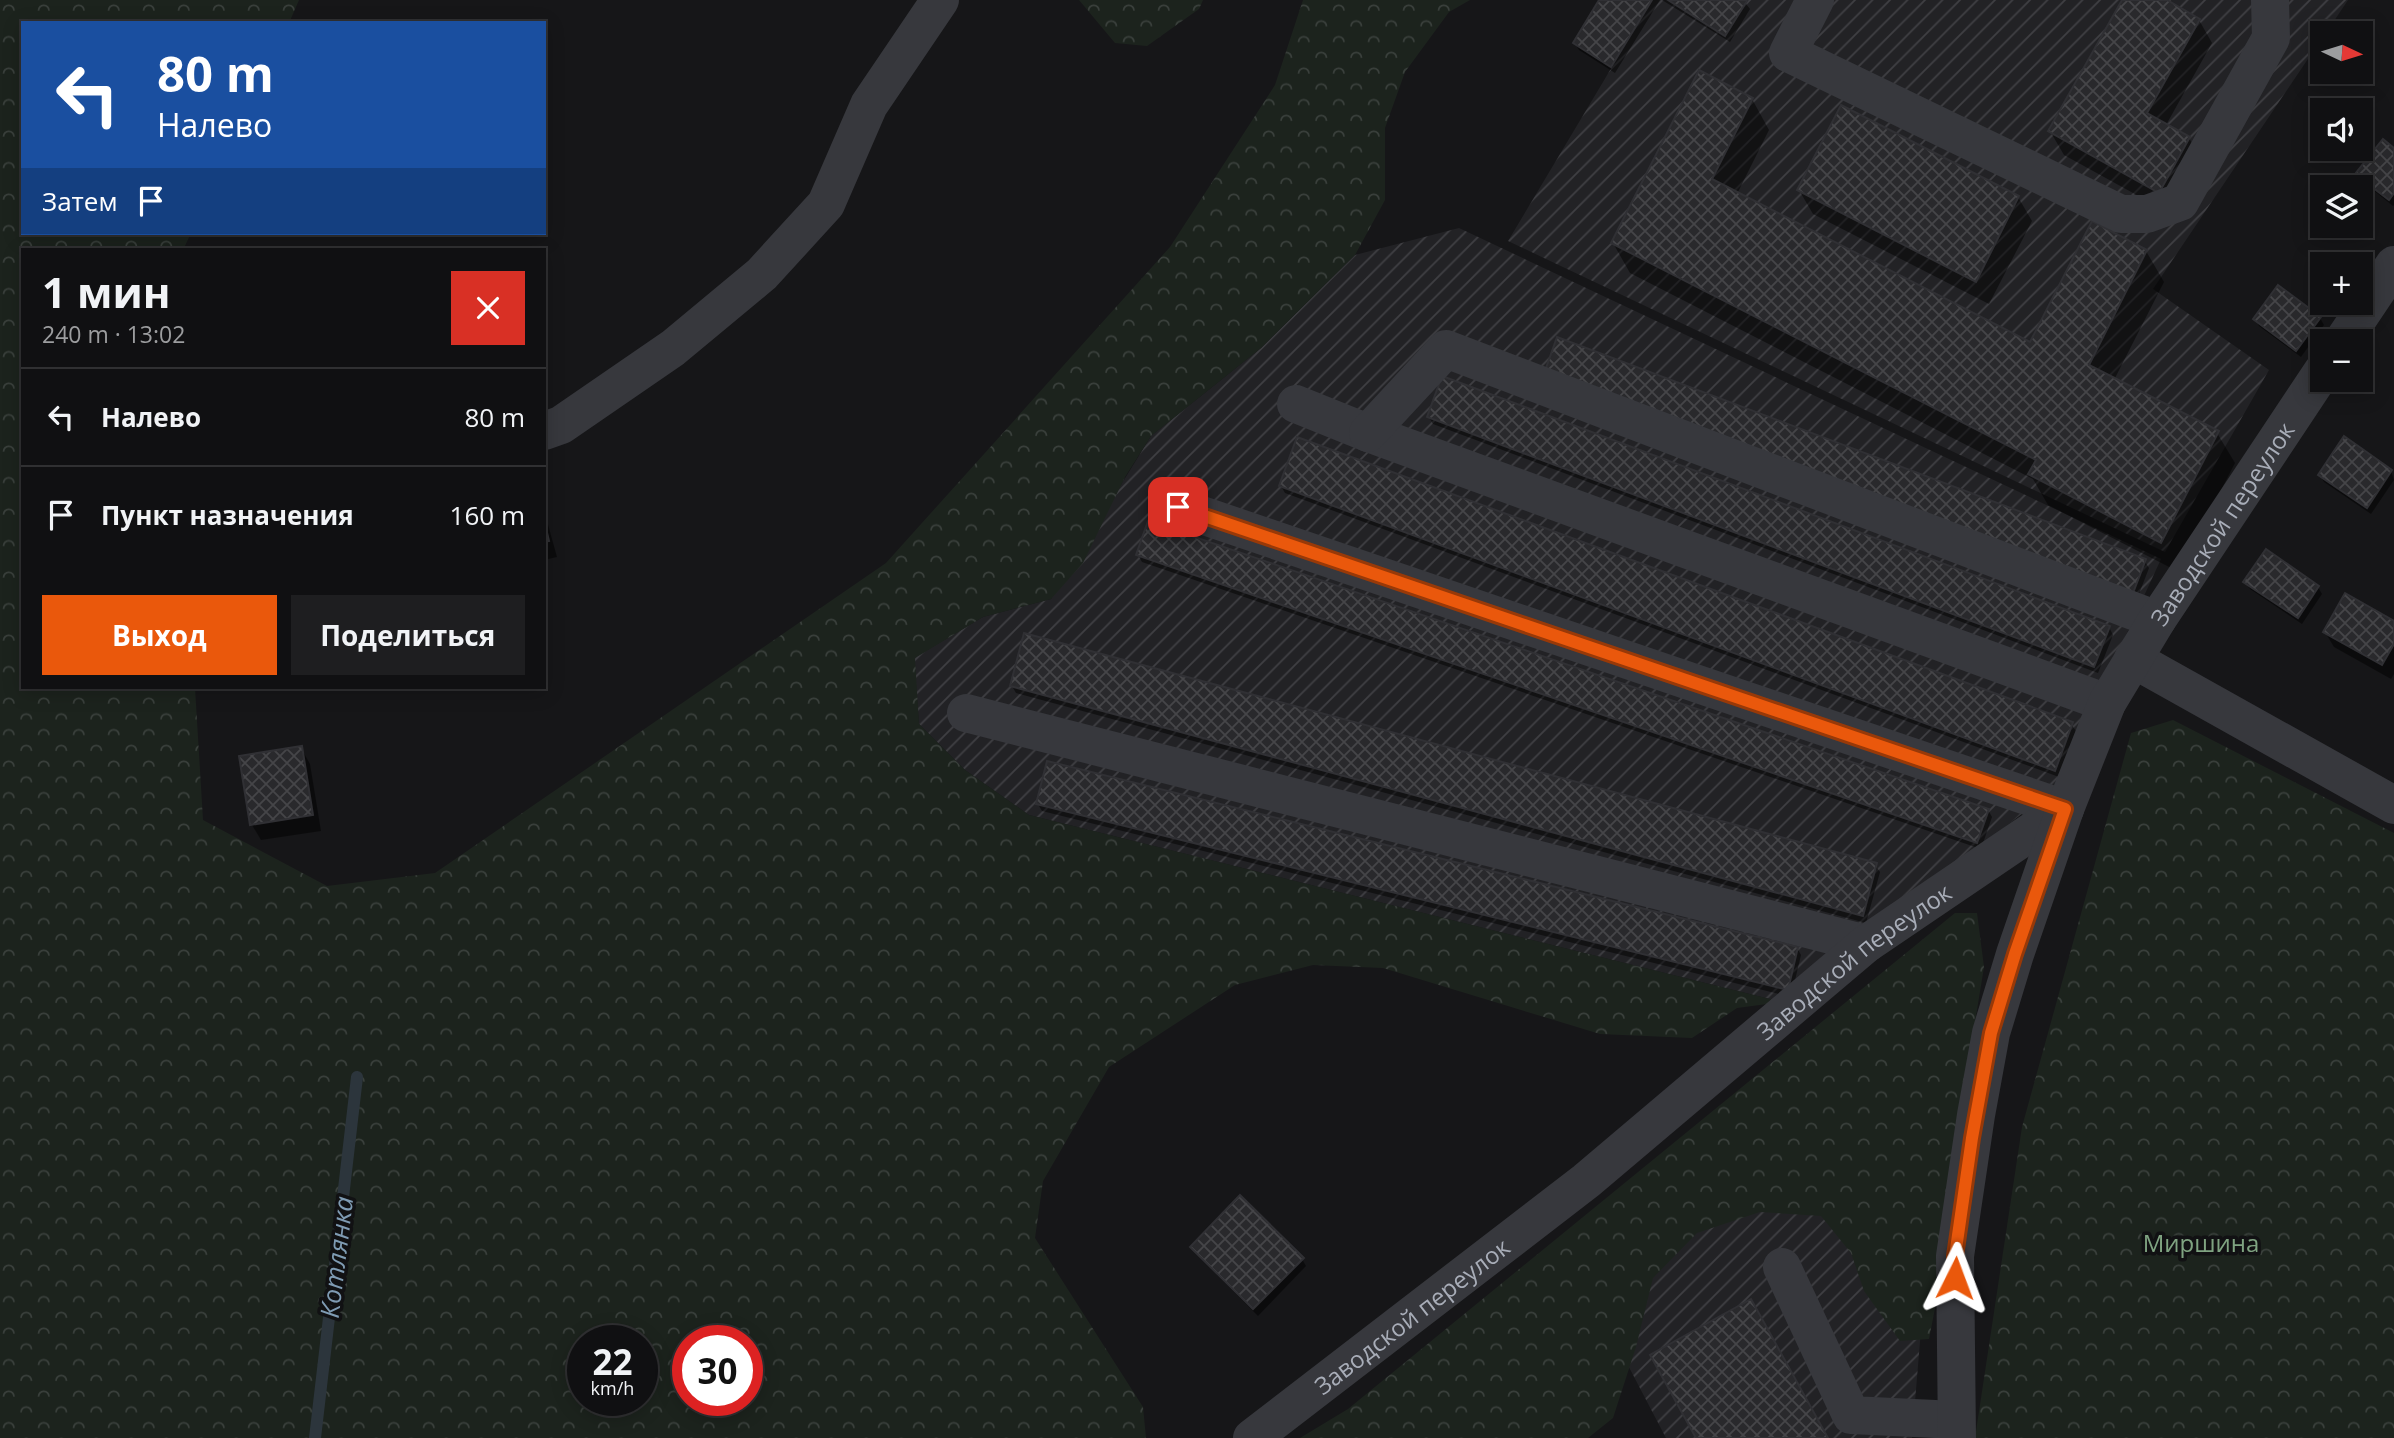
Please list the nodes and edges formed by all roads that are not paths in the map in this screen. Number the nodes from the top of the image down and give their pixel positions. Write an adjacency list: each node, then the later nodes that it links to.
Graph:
1 (940, 0): 8 (street)
2 (1815, 0): 3 (street)
3 (2270, 0)
4 (2394, 265): 5 (street)
5 (2351, 329)
6 (2310, 390): 11 (street, Заводской переулок)
7 (1296, 404): 9 (street)
8 (546, 430)
9 (1368, 433): 11 (street); 13 (street)
10 (1178, 507): 16 (street)
11 (2157, 620): 12 (street, Заводской переулок)
12 (2133, 659): 13 (street, Заводской переулок); 15 (street)
13 (2107, 703): 16 (street, Заводской переулок)
14 (966, 713): 17 (street)
15 (2394, 805)
16 (2065, 809): 17 (street, Заводской переулок); 19 (street)
17 (1867, 944): 20 (street, Заводской переулок)
18 (1782, 1267): 19 (street)
19 (1957, 1429)
20 (1252, 1438)

